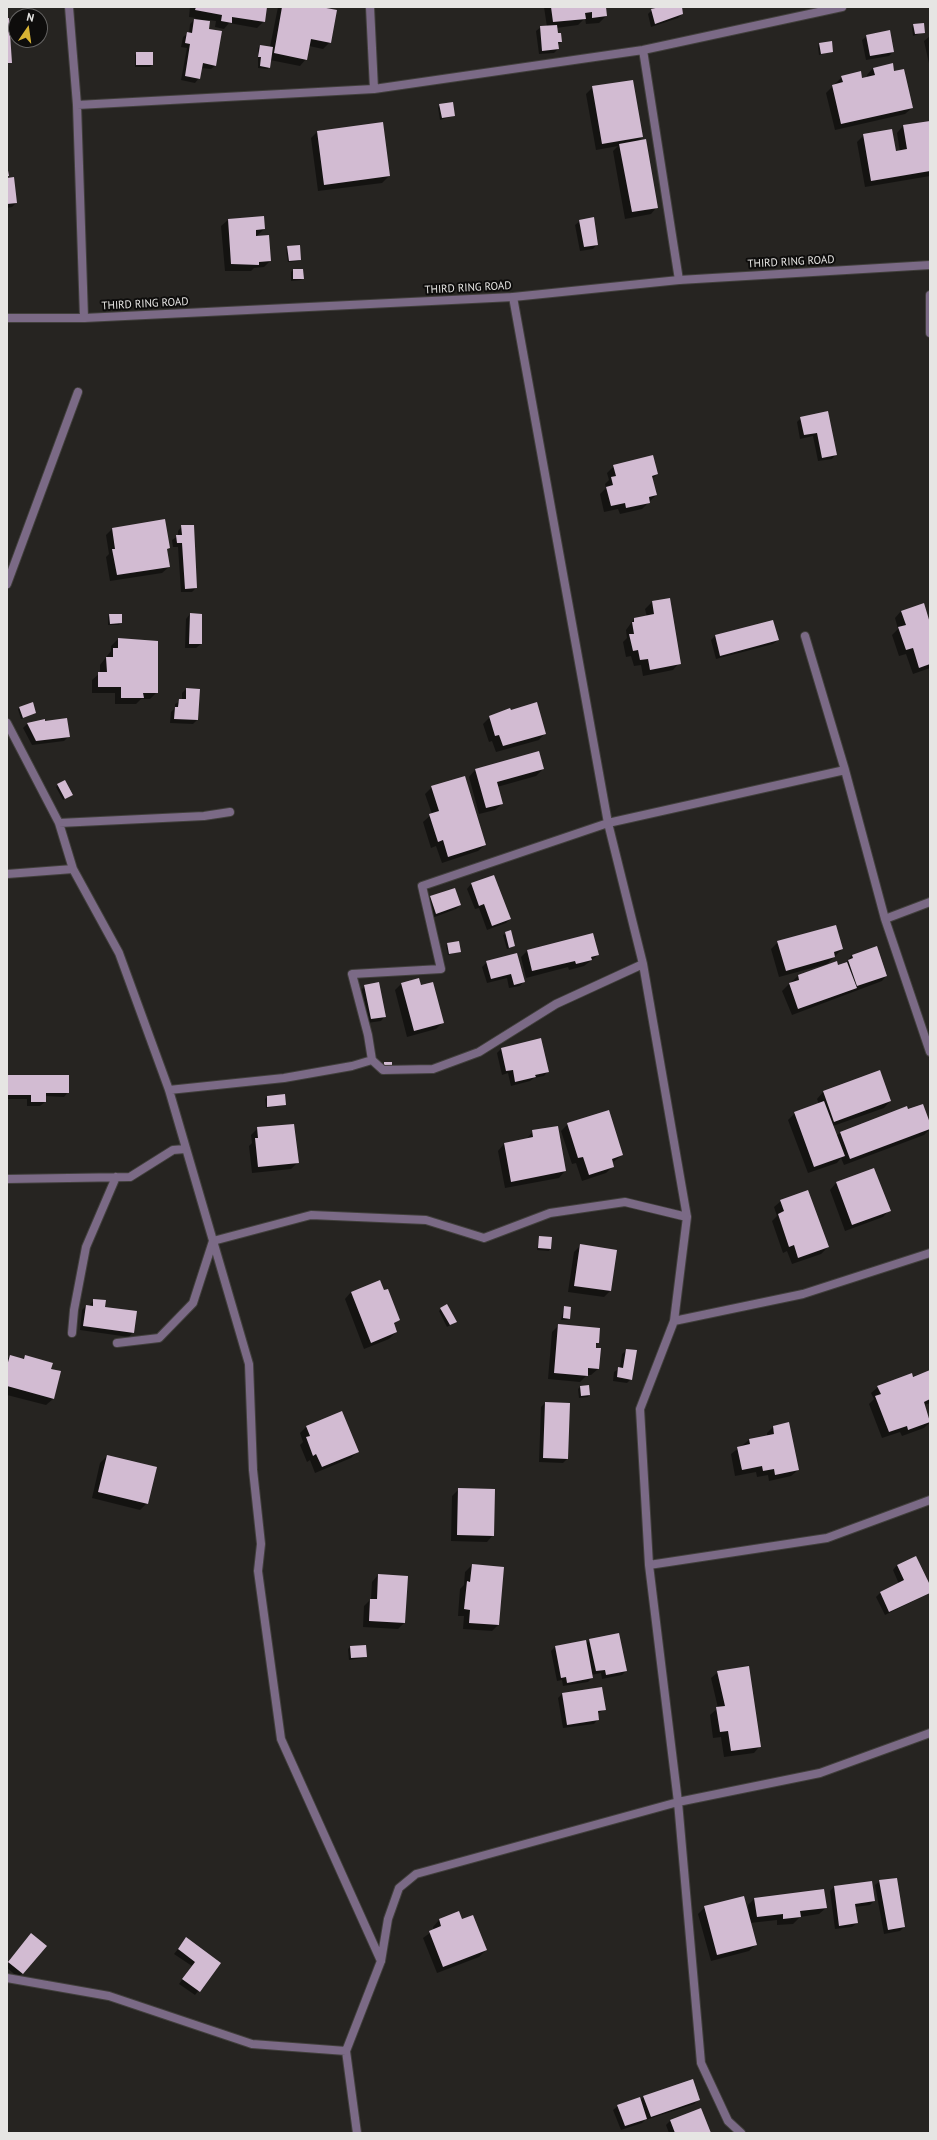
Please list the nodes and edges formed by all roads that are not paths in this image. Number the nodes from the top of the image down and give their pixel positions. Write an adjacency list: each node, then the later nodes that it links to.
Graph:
1 (70, 7): 6 (street)
2 (370, 7): 5 (street)
3 (842, 7): 4 (street)
4 (643, 50): 5 (street); 8 (street)
5 (374, 89): 6 (street)
6 (77, 105): 12 (street)
7 (930, 265): 8 (street, THIRD RING ROAD)
8 (679, 280): 10 (street, THIRD RING ROAD)
9 (930, 296): 13 (street)
10 (513, 297): 12 (street, THIRD RING ROAD); 21 (street)
11 (7, 318): 12 (street, THIRD RING ROAD)
12 (84, 318)
13 (930, 333)
14 (78, 392): 15 (street)
15 (7, 584)
16 (805, 636): 18 (street)
17 (7, 723): 20 (street)
18 (845, 770): 21 (street); 25 (street)
19 (230, 812): 20 (street)
20 (59, 823): 22 (street)
21 (608, 823): 26 (street); 28 (street)
22 (74, 869): 23 (street); 29 (street)
23 (7, 874)
24 (930, 902): 25 (street)
25 (885, 919): 27 (street)
26 (643, 964): 28 (street); 33 (street)
27 (930, 1052)
28 (372, 1060): 29 (street)
29 (169, 1090): 30 (street)
30 (185, 1149): 31 (street); 34 (street)
31 (116, 1177): 32 (street); 37 (street)
32 (7, 1179)
33 (687, 1217): 34 (street); 36 (street)
34 (213, 1241): 38 (street); 43 (street)
35 (930, 1253): 36 (street)
36 (674, 1321): 40 (street)
37 (72, 1333)
38 (117, 1343)
39 (930, 1500): 40 (street)
40 (649, 1565): 42 (street)
41 (930, 1733): 42 (street)
42 (678, 1802): 43 (street); 47 (street)
43 (381, 1961): 45 (street)
44 (7, 1978): 45 (street)
45 (346, 2051): 46 (street)
46 (357, 2133)
47 (741, 2133)

